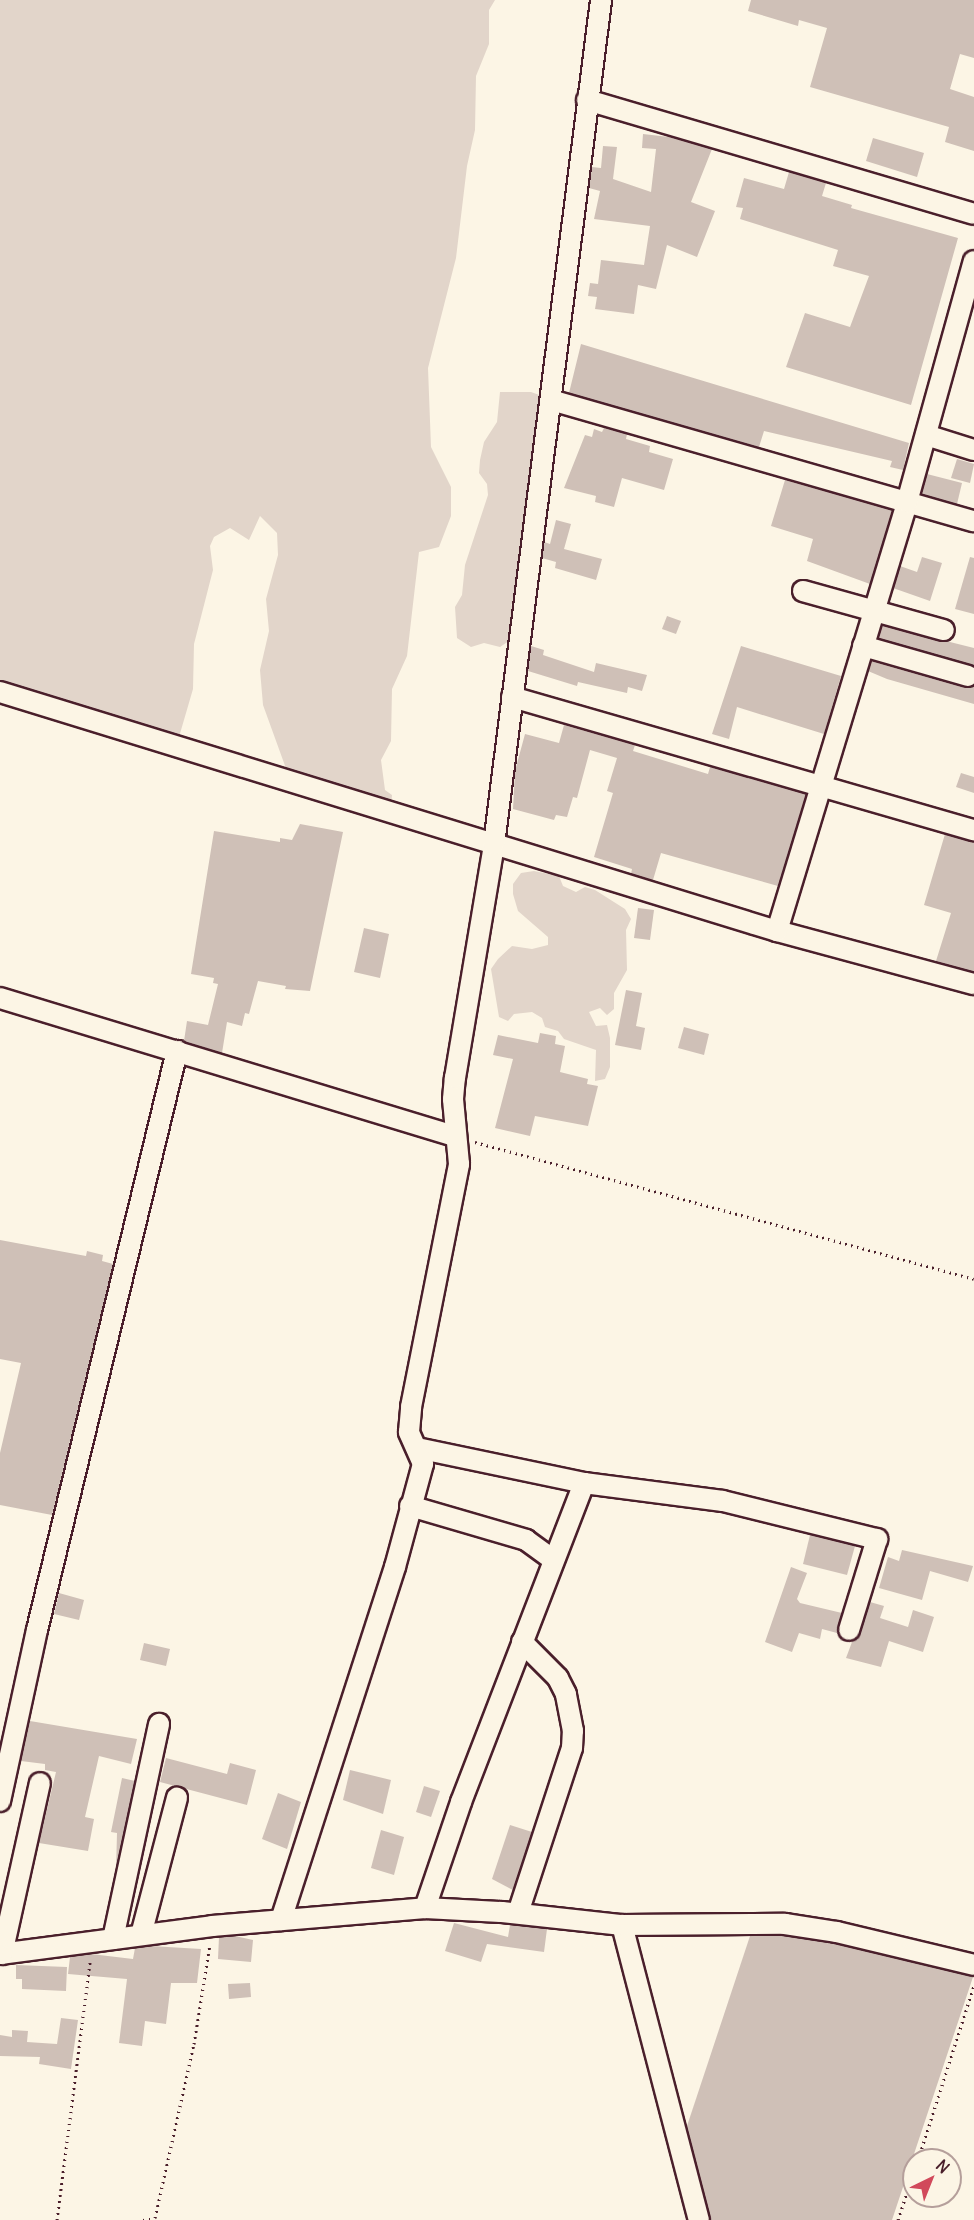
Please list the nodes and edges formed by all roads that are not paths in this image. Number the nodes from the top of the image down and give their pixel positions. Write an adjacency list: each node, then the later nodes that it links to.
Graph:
1 (601, 0): 2 (street)
2 (587, 100): 3 (street); 5 (street)
3 (974, 214)
4 (974, 261): 6 (street)
5 (551, 400): 8 (street); 16 (street)
6 (926, 435): 7 (street); 8 (street)
7 (974, 450)
8 (907, 502): 9 (street); 11 (street)
9 (974, 521)
10 (803, 591): 11 (street)
11 (873, 612): 12 (street); 13 (street)
12 (944, 630)
13 (863, 646): 14 (street); 17 (street)
14 (968, 676)
15 (0, 692): 19 (street)
16 (512, 698): 17 (street); 19 (street)
17 (821, 787): 18 (street); 20 (street)
18 (974, 830)
19 (494, 844): 20 (street); 24 (street)
20 (777, 931): 21 (street)
21 (974, 984)
22 (0, 998): 23 (street)
23 (177, 1051): 24 (street); 34 (street)
24 (455, 1136): 25 (street)
25 (417, 1448): 26 (street); 27 (street)
26 (584, 1483): 28 (street); 29 (street)
27 (410, 1506): 28 (street); 37 (street)
28 (554, 1560): 30 (street)
29 (849, 1630)
30 (522, 1642): 35 (street); 36 (street)
31 (159, 1724): 40 (street)
32 (40, 1783): 41 (street)
33 (177, 1798): 39 (street)
34 (0, 1801)
35 (425, 1908): 36 (street); 37 (street)
36 (518, 1913): 38 (street)
37 (281, 1920): 39 (street)
38 (622, 1925): 42 (street); 43 (street)
39 (141, 1935): 40 (street)
40 (112, 1939): 41 (street)
41 (1, 1954)
42 (974, 1965)
43 (699, 2220)

